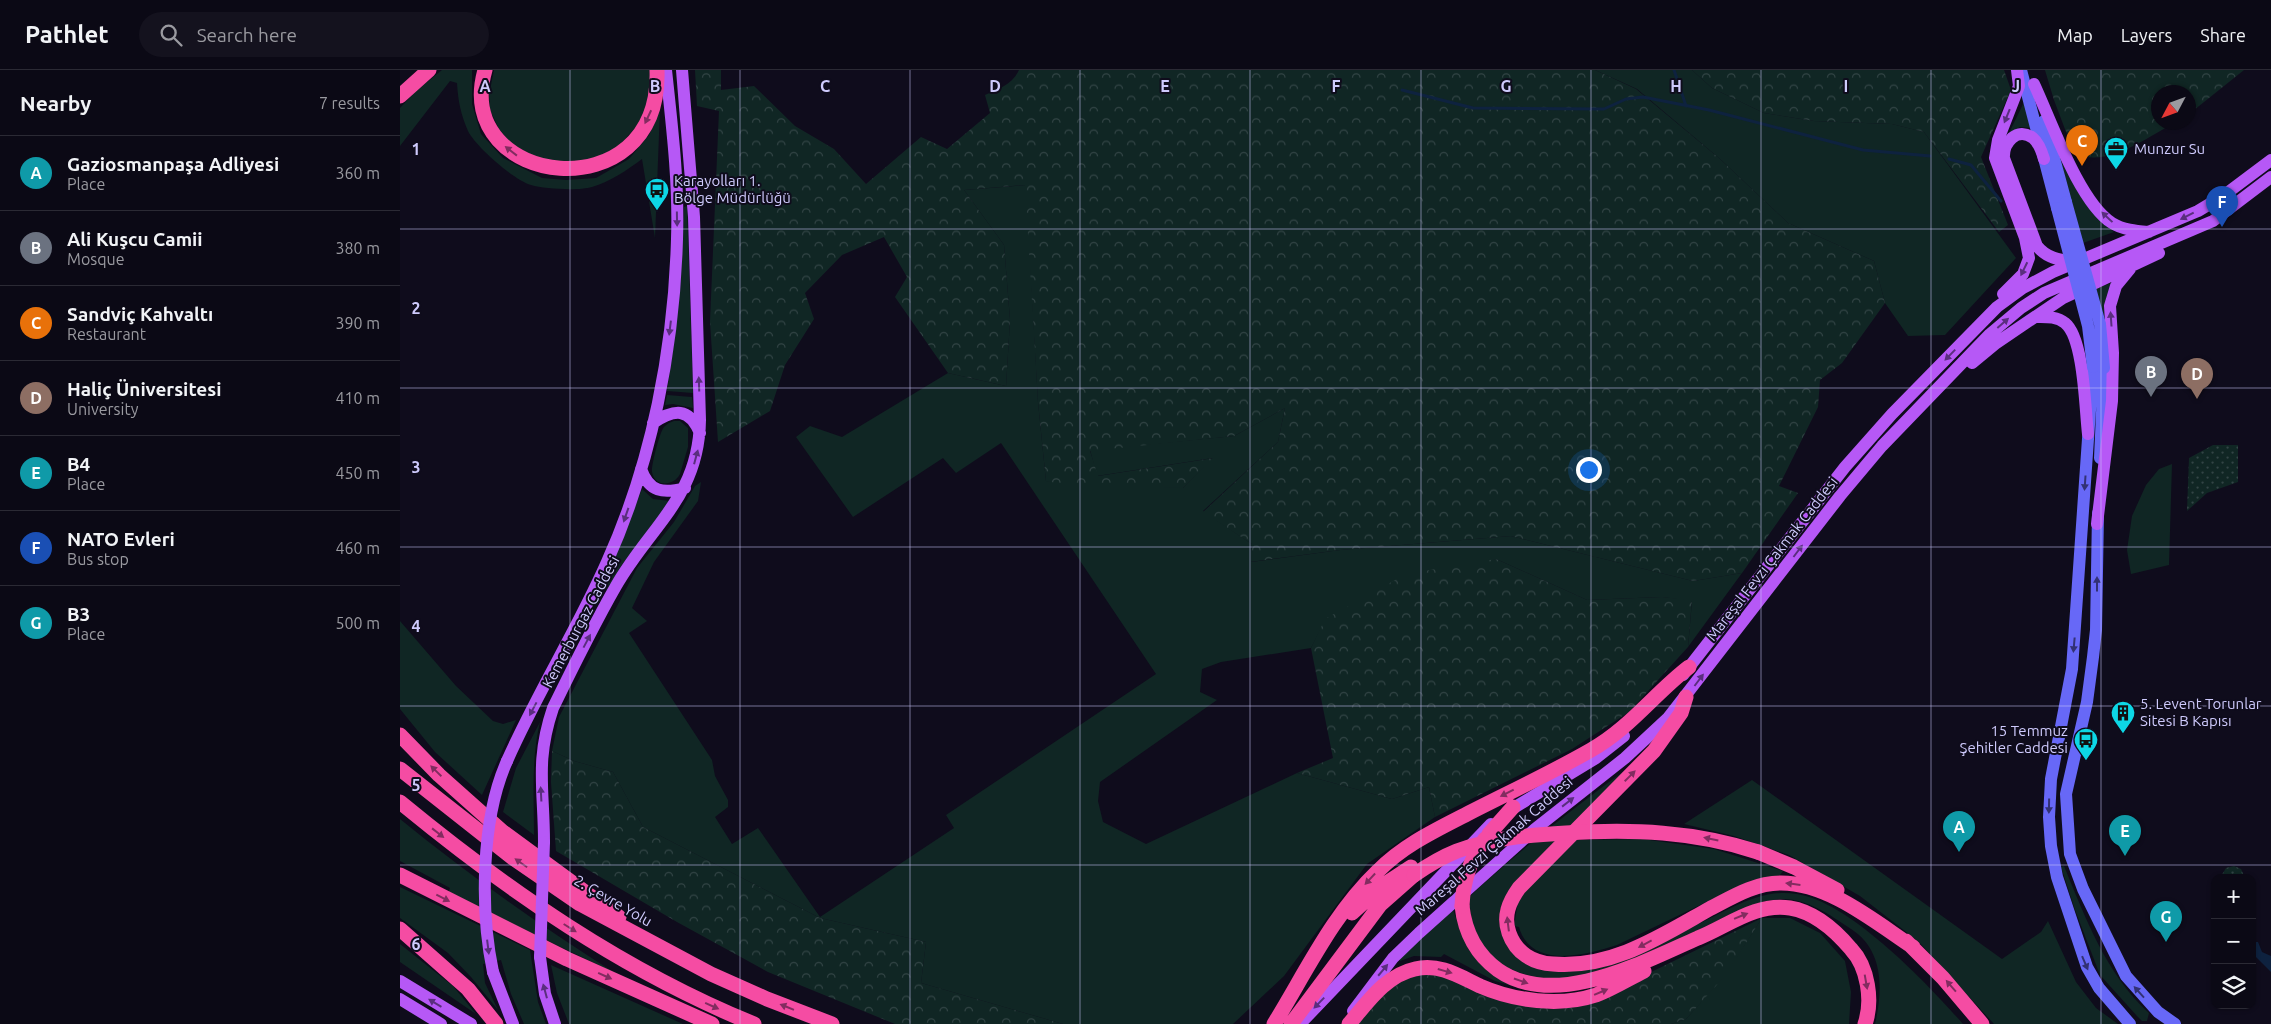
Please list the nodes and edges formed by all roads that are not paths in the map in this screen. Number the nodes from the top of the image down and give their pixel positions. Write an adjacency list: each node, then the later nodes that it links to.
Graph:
1 (429, 70): 10 (highway)
2 (485, 70): 3 (highway, one-way to 2)
3 (657, 70)
4 (666, 70): 23 (main road, Kemerburgaz Caddesi, one-way to 23)
5 (682, 70): 24 (main road, Kemerburgaz Caddesi, one-way to 5)
6 (2017, 70): 20 (main road, one-way to 20)
7 (2021, 70): 11 (main road)
8 (2030, 70): 9 (main road)
9 (2034, 84): 14 (main road); 16 (main road, one-way to 9)
10 (400, 96)
11 (2044, 160): 14 (main road); 17 (main road)
12 (2271, 160): 16 (main road, Mareşal Fevzi Çakmak Caddesi, one-way to 16)
13 (2271, 177): 15 (main road, Mareşal Fevzi Çakmak Caddesi)
14 (2062, 205): 21 (main road, bridge)
15 (2194, 230): 18 (main road); 22 (main road, Mareşal Fevzi Çakmak Caddesi, one-way to 15)
16 (2152, 232): 17 (main road, Mareşal Fevzi Çakmak Caddesi)
17 (2077, 262): 20 (main road, Mareşal Fevzi Çakmak Caddesi)
18 (2131, 267): 19 (main road); 28 (main road, one-way to 18)
19 (2035, 317): 22 (main road); 25 (main road)
20 (1983, 320): 29 (main road, Mareşal Fevzi Çakmak Caddesi, one-way to 29)
21 (2098, 368): 25 (main road); 28 (main road)
22 (1932, 394): 30 (main road, Mareşal Fevzi Çakmak Caddesi, one-way to 22)
23 (653, 423): 24 (main road); 26 (main road, Kemerburgaz Caddesi)
24 (700, 433): 27 (main road, Kemerburgaz Caddesi, one-way to 24)
25 (2088, 434): 62 (main road, one-way to 62)
26 (641, 469): 27 (main road); 50 (main road, Kemerburgaz Caddesi, one-way to 50, bridge)
27 (685, 488): 51 (main road, Kemerburgaz Caddesi, one-way to 27, bridge)
28 (2097, 524): 46 (main road, one-way to 28)
29 (1689, 666): 34 (main road, Mareşal Fevzi Çakmak Caddesi); 44 (highway, one-way to 44)
30 (1686, 697): 41 (highway, one-way to 30); 58 (main road, Mareşal Fevzi Çakmak Caddesi, one-way to 30)
31 (400, 735): 40 (highway, one-way to 31)
32 (400, 769): 40 (highway, 2. Çevre Yolu, one-way to 32)
33 (400, 802): 53 (highway, one-way to 53)
34 (1514, 807): 39 (highway, one-way to 39, bridge); 57 (main road, Mareşal Fevzi Çakmak Caddesi, one-way to 57)
35 (1413, 870): 41 (highway, one-way to 35, bridge); 44 (highway); 56 (highway)
36 (400, 875): 52 (highway, one-way to 52)
37 (400, 929): 42 (highway)
38 (400, 936): 42 (highway)
39 (1698, 938): 59 (highway, one-way to 39); 60 (highway, one-way to 60)
40 (652, 943): 54 (highway, 2. Çevre Yolu, one-way to 40)
41 (1913, 947): 61 (highway, one-way to 41)
42 (457, 979): 49 (highway)
43 (400, 981): 48 (main road, one-way to 43)
44 (1296, 988): 55 (highway)
45 (400, 998): 47 (main road)
46 (2152, 1006): 63 (main road); 64 (main road)
47 (441, 1024)
48 (471, 1024)
49 (496, 1024)
50 (513, 1024)
51 (556, 1024)
52 (712, 1024)
53 (754, 1024)
54 (832, 1024)
55 (1274, 1024)
56 (1291, 1024)
57 (1300, 1024)
58 (1345, 1024)
59 (1349, 1024)
60 (1864, 1024)
61 (1982, 1024)
62 (2130, 1024)
63 (2152, 1024)
64 (2175, 1024)

